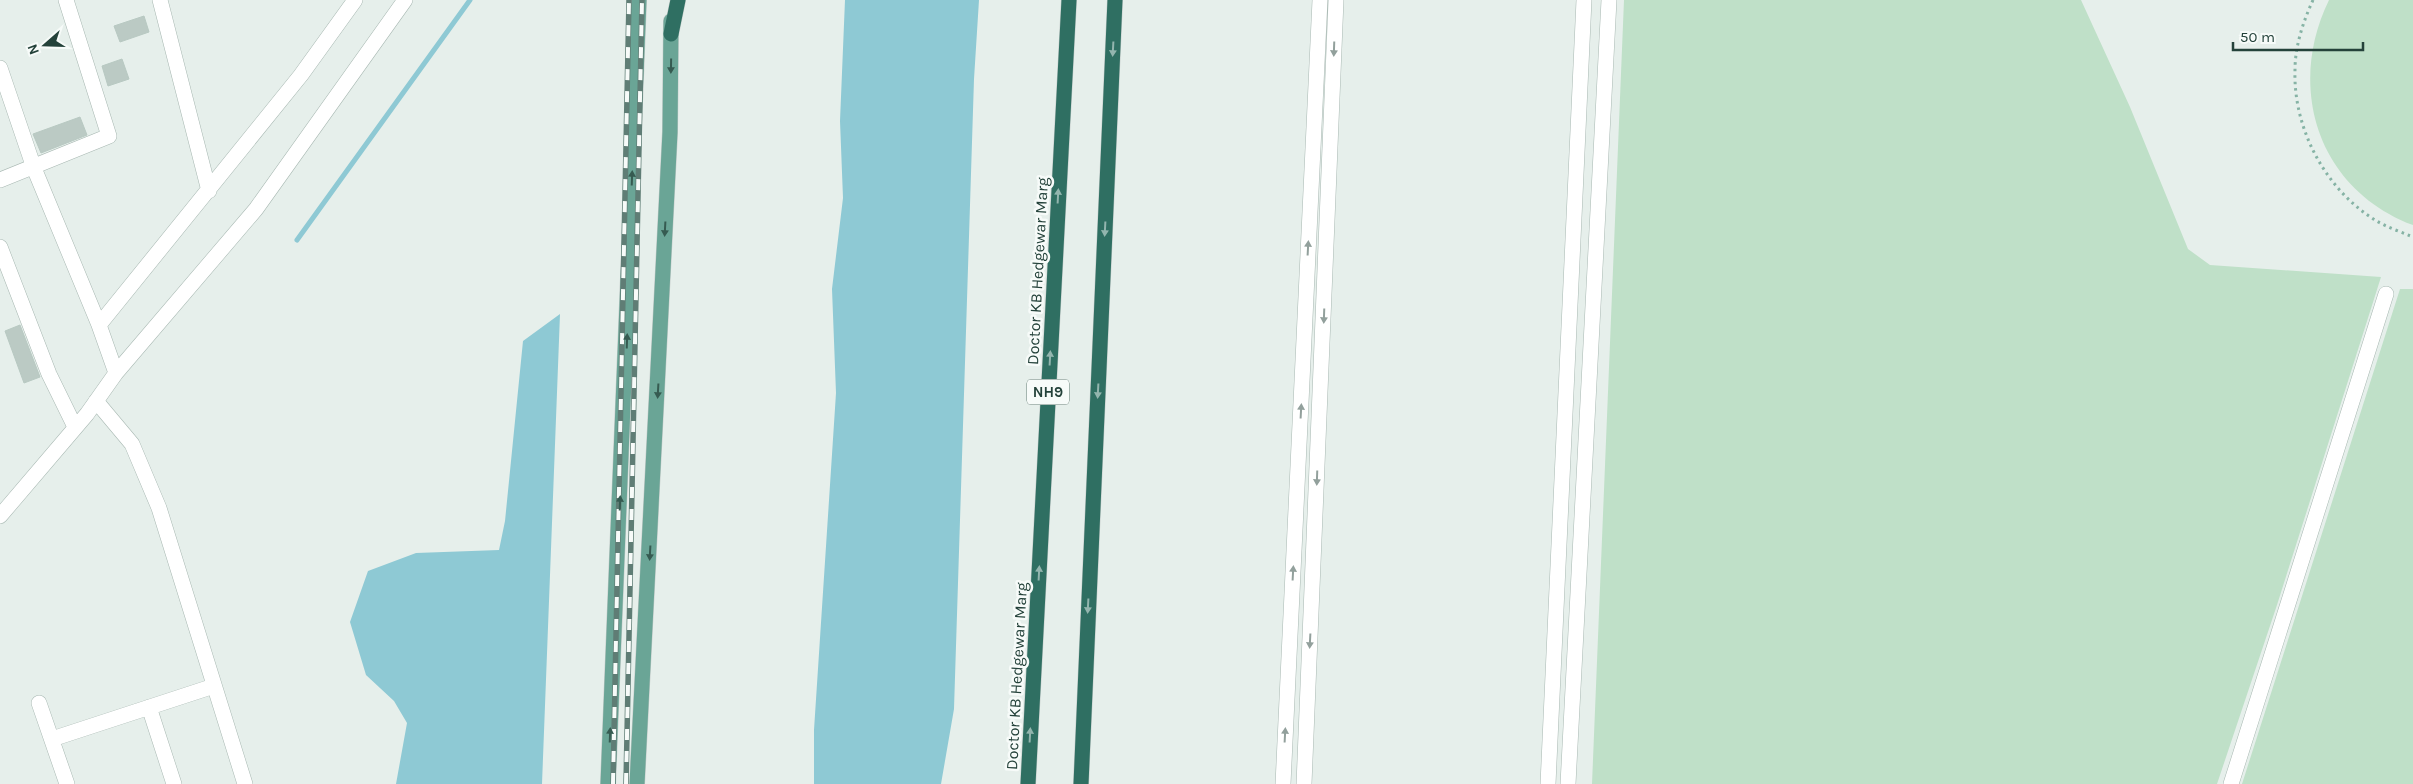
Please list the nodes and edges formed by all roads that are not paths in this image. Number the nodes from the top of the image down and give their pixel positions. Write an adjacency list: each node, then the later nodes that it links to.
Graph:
1 (66, 0): 16 (street)
2 (160, 0): 18 (street)
3 (355, 0): 18 (street)
4 (405, 0): 22 (street)
5 (639, 0): 33 (main road, one-way to 5)
6 (672, 0): 14 (main road)
7 (678, 0): 14 (highway)
8 (1069, 0): 35 (highway, Doctor KB Hedgewar Marg / NH9, one-way to 8)
9 (1115, 0): 36 (highway, one-way to 36)
10 (1320, 0): 37 (street, one-way to 10)
11 (1336, 0): 38 (street, one-way to 38)
12 (1584, 0): 39 (street)
13 (1609, 0): 40 (street)
14 (671, 34): 34 (main road, one-way to 34)
15 (0, 68): 16 (street)
16 (34, 168): 17 (street); 21 (street)
17 (0, 180)
18 (209, 191): 21 (street)
19 (0, 247): 24 (street)
20 (2386, 294): 41 (street)
21 (99, 326): 22 (street)
22 (116, 373): 23 (street)
23 (96, 401): 24 (street); 26 (street)
24 (75, 427): 25 (street)
25 (0, 516)
26 (214, 686): 28 (street); 32 (street)
27 (39, 703): 29 (street)
28 (149, 708): 29 (street); 31 (street)
29 (52, 739): 30 (street)
30 (67, 784)
31 (174, 784)
32 (245, 784)
33 (608, 784)
34 (638, 784)
35 (1028, 784)
36 (1080, 784)
37 (1283, 784)
38 (1304, 784)
39 (1548, 784)
40 (1568, 784)
41 (2231, 784)

